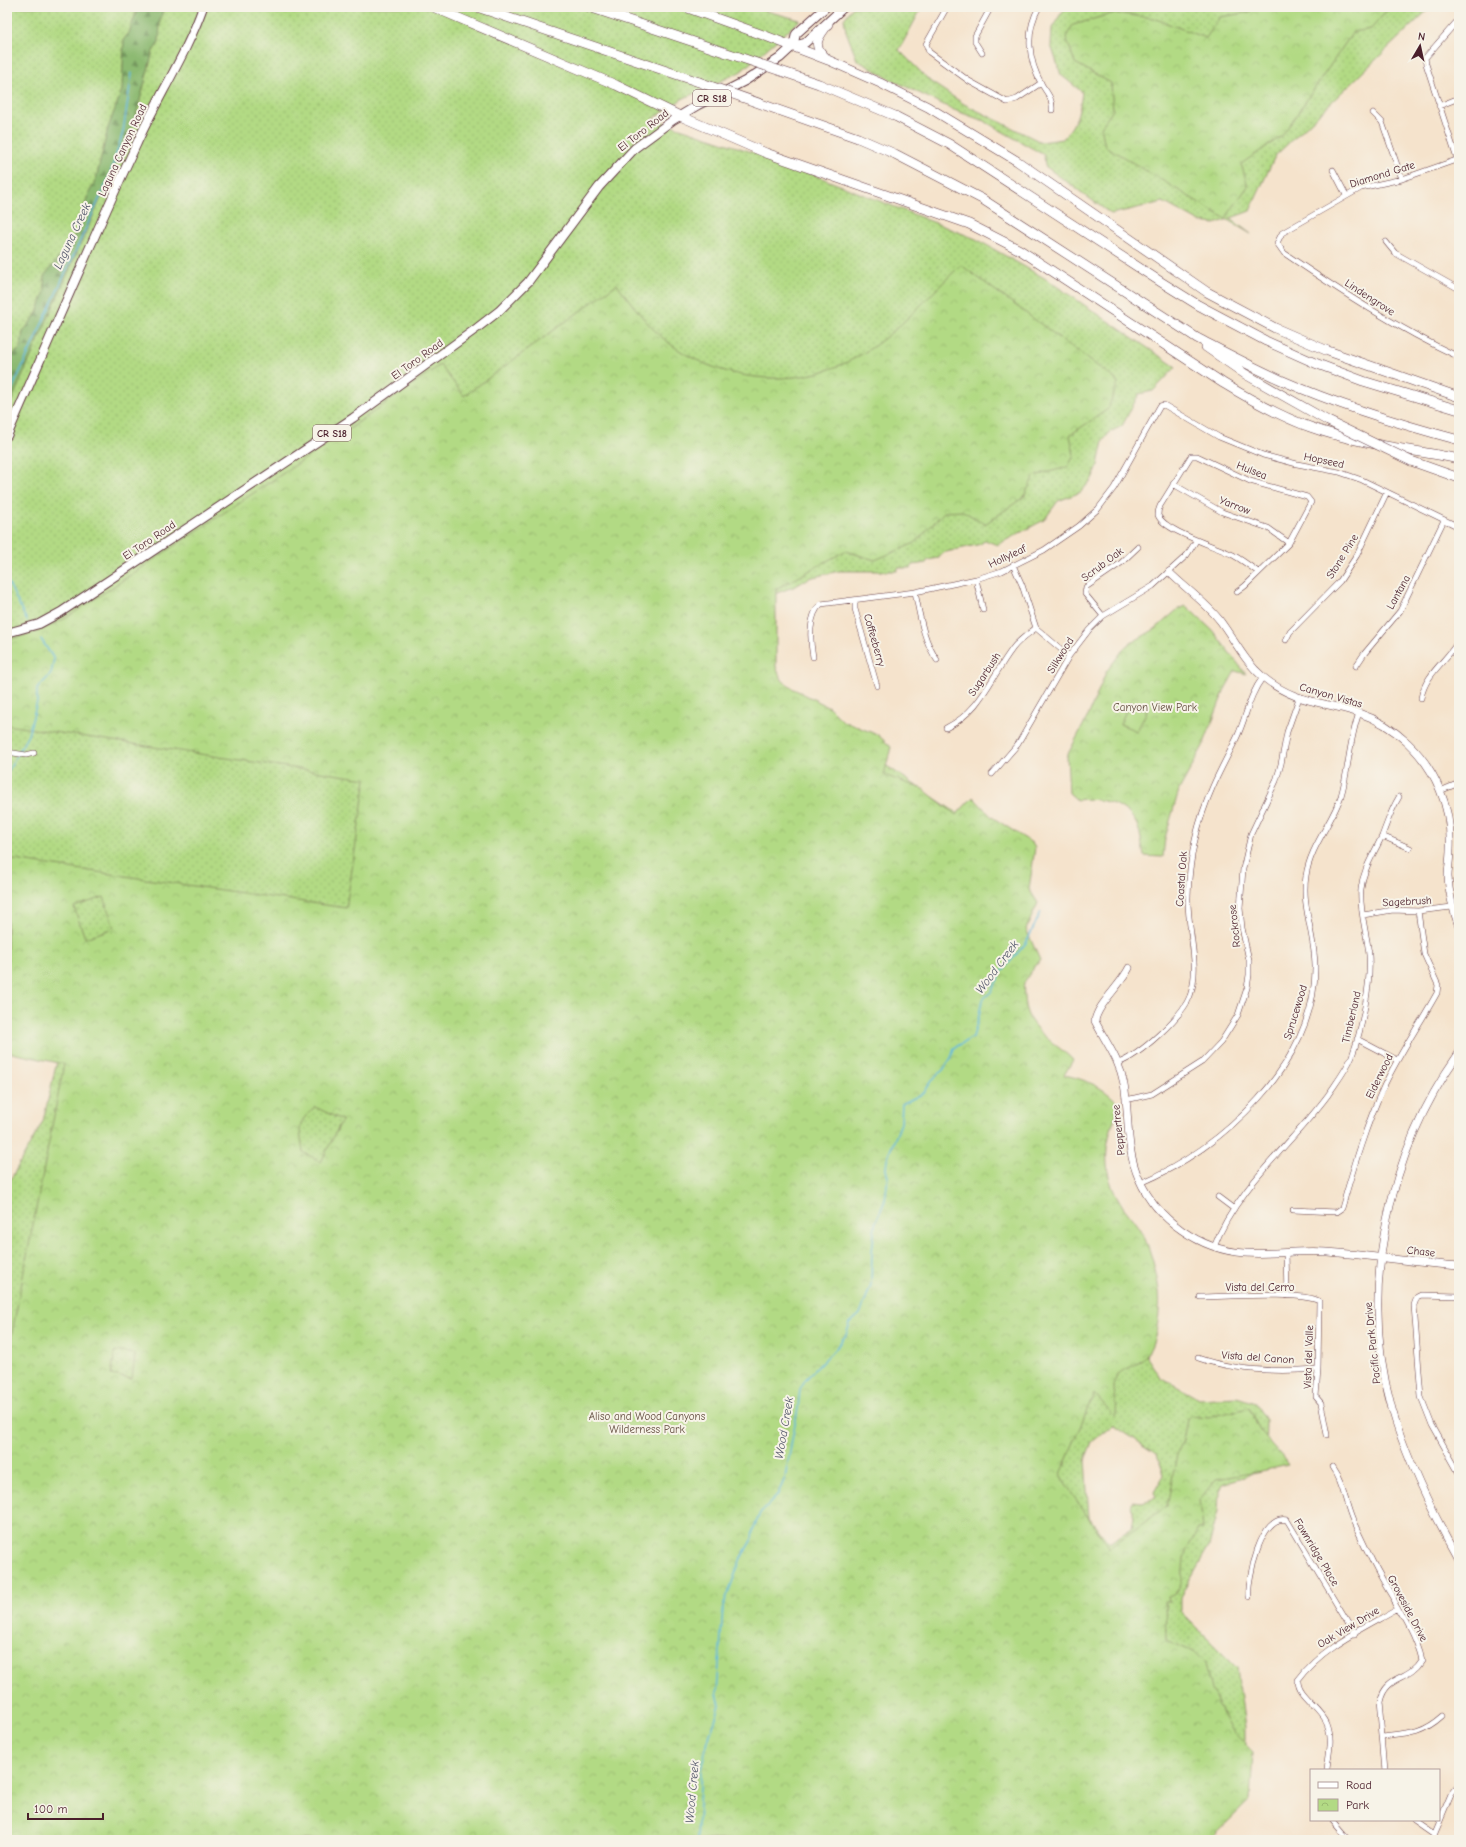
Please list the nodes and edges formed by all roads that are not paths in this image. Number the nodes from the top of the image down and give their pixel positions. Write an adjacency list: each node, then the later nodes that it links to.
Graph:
1 (203, 7): 34 (main road, Laguna Canyon Road)
2 (433, 7): 21 (highway)
3 (477, 7): 29 (highway, bridge)
4 (589, 7): 32 (highway, bridge)
5 (685, 7): 13 (highway)
6 (826, 7): 13 (main road, El Toro Road / CR S18)
7 (844, 7): 12 (main road, El Toro Road / CR S18)
8 (946, 7): 16 (street)
9 (991, 7): 14 (street)
10 (1039, 7): 16 (street)
11 (1459, 20): 18 (street)
12 (828, 24): 13 (main road, El Toro Road / CR S18); 15 (highway)
13 (793, 46): 15 (highway); 21 (main road, El Toro Road / CR S18)
14 (982, 52)
15 (828, 60): 31 (highway)
16 (1042, 83): 19 (street)
17 (1459, 98): 18 (street)
18 (1439, 106): 22 (street)
19 (1052, 110)
20 (1373, 113): 24 (street)
21 (680, 116): 36 (highway); 55 (main road, El Toro Road / CR S18)
22 (1458, 159): 24 (street, Diamond Gate)
23 (1333, 170): 25 (street)
24 (1402, 179): 25 (street, Diamond Gate)
25 (1346, 195): 27 (street, Diamond Gate)
26 (1386, 242): 28 (street)
27 (1278, 243): 30 (street, Lindengrove)
28 (1459, 289)
29 (1196, 338): 35 (highway); 37 (highway, bridge)
30 (1459, 357)
31 (1459, 397)
32 (1459, 410)
33 (1185, 416): 39 (street, Hopseed); 45 (street, Hollyleaf)
34 (7, 436)
35 (1459, 440)
36 (1459, 459)
37 (1459, 478)
38 (1173, 484): 42 (street); 43 (street, Yarrow); 43 (street, Hulsea)
39 (1388, 492): 40 (street, Hopseed); 56 (street, Stone Pine)
40 (1444, 520): 41 (street, Hopseed); 61 (street, Lantana)
41 (1459, 527)
42 (1196, 541): 46 (street, Silkwood); 47 (street)
43 (1289, 543): 47 (street)
44 (1138, 547): 53 (street, Scrub Oak)
45 (1013, 565): 48 (street, Hollyleaf); 54 (street)
46 (1169, 572): 53 (street, Silkwood); 62 (street, Canyon Vistas)
47 (1258, 572): 50 (street)
48 (976, 579): 49 (street, Hollyleaf); 52 (street)
49 (915, 592): 51 (street, Hollyleaf); 60 (street)
50 (1237, 592)
51 (855, 600): 59 (street, Hollyleaf); 63 (street, Coffeeberry)
52 (983, 610)
53 (1103, 616): 58 (street, Silkwood)
54 (1036, 628): 58 (street); 67 (street, Sugarbush)
55 (7, 633)
56 (1286, 640)
57 (1459, 640): 65 (street)
58 (1069, 656): 70 (street, Silkwood)
59 (813, 657)
60 (937, 660)
61 (1356, 666)
62 (1263, 677): 64 (street, Canyon Vistas); 84 (street, Coastal Oak)
63 (877, 686)
64 (1299, 698): 66 (street, Canyon Vistas); 85 (street, Rockrose)
65 (1420, 698)
66 (1358, 713): 72 (street, Canyon Vistas); 86 (street, Sprucewood)
67 (946, 728)
68 (7, 752): 69 (street)
69 (34, 753)
70 (992, 774)
71 (1459, 783): 72 (street)
72 (1440, 791): 76 (street, Canyon Vistas)
73 (1399, 797): 74 (street, Timberland)
74 (1382, 836): 75 (street); 78 (street, Timberland)
75 (1410, 848)
76 (1452, 907): 77 (street, Sagebrush); 79 (street, Canyon Vistas)
77 (1418, 911): 78 (street, Sagebrush); 83 (street, Elderwood)
78 (1363, 915): 81 (street, Timberland)
79 (1459, 927)
80 (1129, 968): 84 (street, Peppertree)
81 (1356, 1039): 83 (street); 88 (street, Timberland)
82 (1459, 1053): 92 (street, Pacific Park Drive)
83 (1397, 1060): 89 (street, Elderwood)
84 (1118, 1063): 85 (street, Peppertree)
85 (1126, 1100): 86 (street, Peppertree)
86 (1141, 1183): 90 (street, Peppertree)
87 (1218, 1197): 88 (street)
88 (1234, 1209): 90 (street, Timberland)
89 (1292, 1210)
90 (1214, 1247): 91 (street, Peppertree)
91 (1286, 1252): 92 (street, Peppertree); 94 (street)
92 (1380, 1258): 93 (street, Chase); 103 (street, Pacific Park Drive)
93 (1459, 1266)
94 (1287, 1296): 96 (street, Vista del Cerro); 97 (street, Vista del Cerro)
95 (1459, 1296): 102 (street)
96 (1200, 1297)
97 (1319, 1301): 99 (street, Vista del Valle)
98 (1198, 1358): 99 (street, Vista del Canon)
99 (1318, 1369): 100 (street, Vista del Valle)
100 (1328, 1435)
101 (1332, 1467): 105 (street, Groveside Drive)
102 (1459, 1473)
103 (1459, 1560)
104 (1249, 1597): 106 (street, Fawnridge Place)
105 (1400, 1608): 106 (street, Oak View Drive); 108 (street, Groveside Drive)
106 (1355, 1634): 109 (street, Oak View Drive)
107 (1442, 1716): 108 (street)
108 (1383, 1737): 110 (street, Groveside Drive)
109 (1327, 1769)
110 (1385, 1769)
111 (1459, 1785): 112 (street)
112 (1440, 1820)
113 (1332, 1821): 117 (street)
114 (1415, 1821): 116 (street)
115 (1440, 1821): 116 (street)
116 (1434, 1834): 118 (street)
117 (1348, 1840)
118 (1432, 1840)

